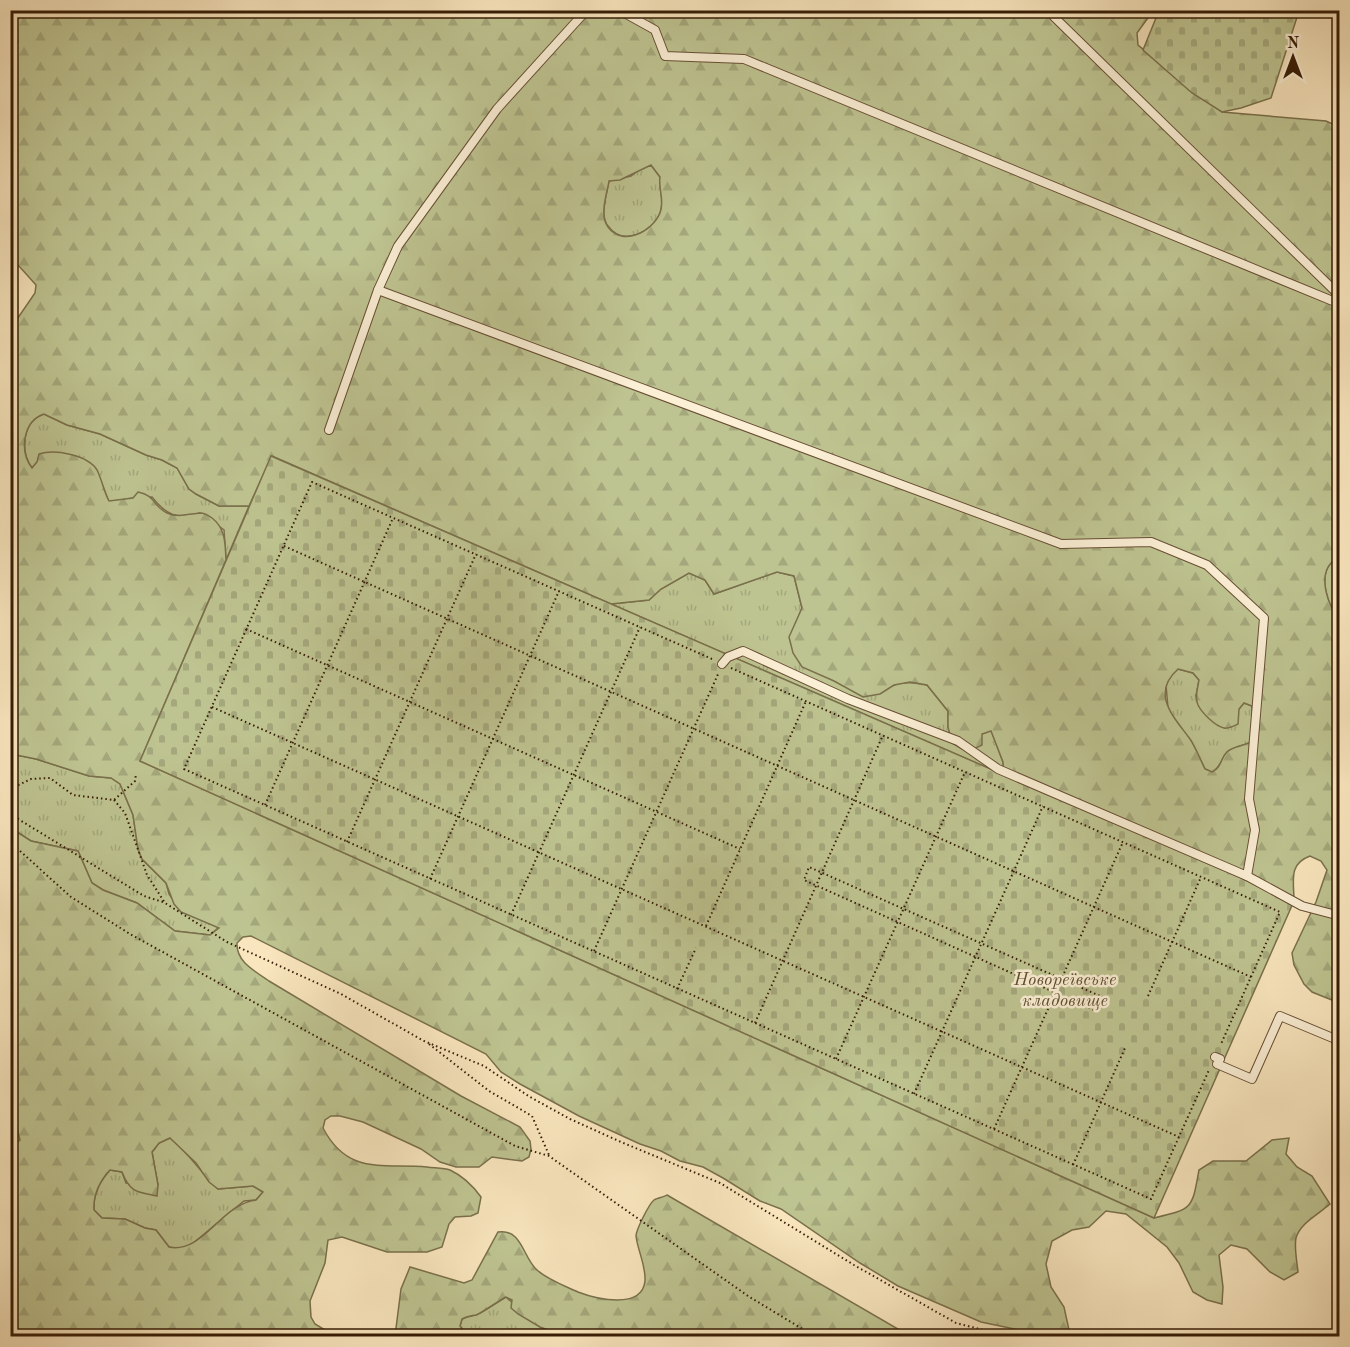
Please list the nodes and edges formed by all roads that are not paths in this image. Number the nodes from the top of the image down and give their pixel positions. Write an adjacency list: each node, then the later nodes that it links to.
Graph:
1 (593, 10): 4 (lane)
2 (619, 10): 6 (lane)
3 (1047, 10): 5 (lane)
4 (378, 290): 7 (lane); 9 (lane)
5 (1340, 296)
6 (1340, 304)
7 (329, 430)
8 (722, 664): 9 (lane)
9 (1247, 876): 10 (lane)
10 (1340, 916)
11 (1340, 1041): 12 (lane)
12 (1215, 1057)

